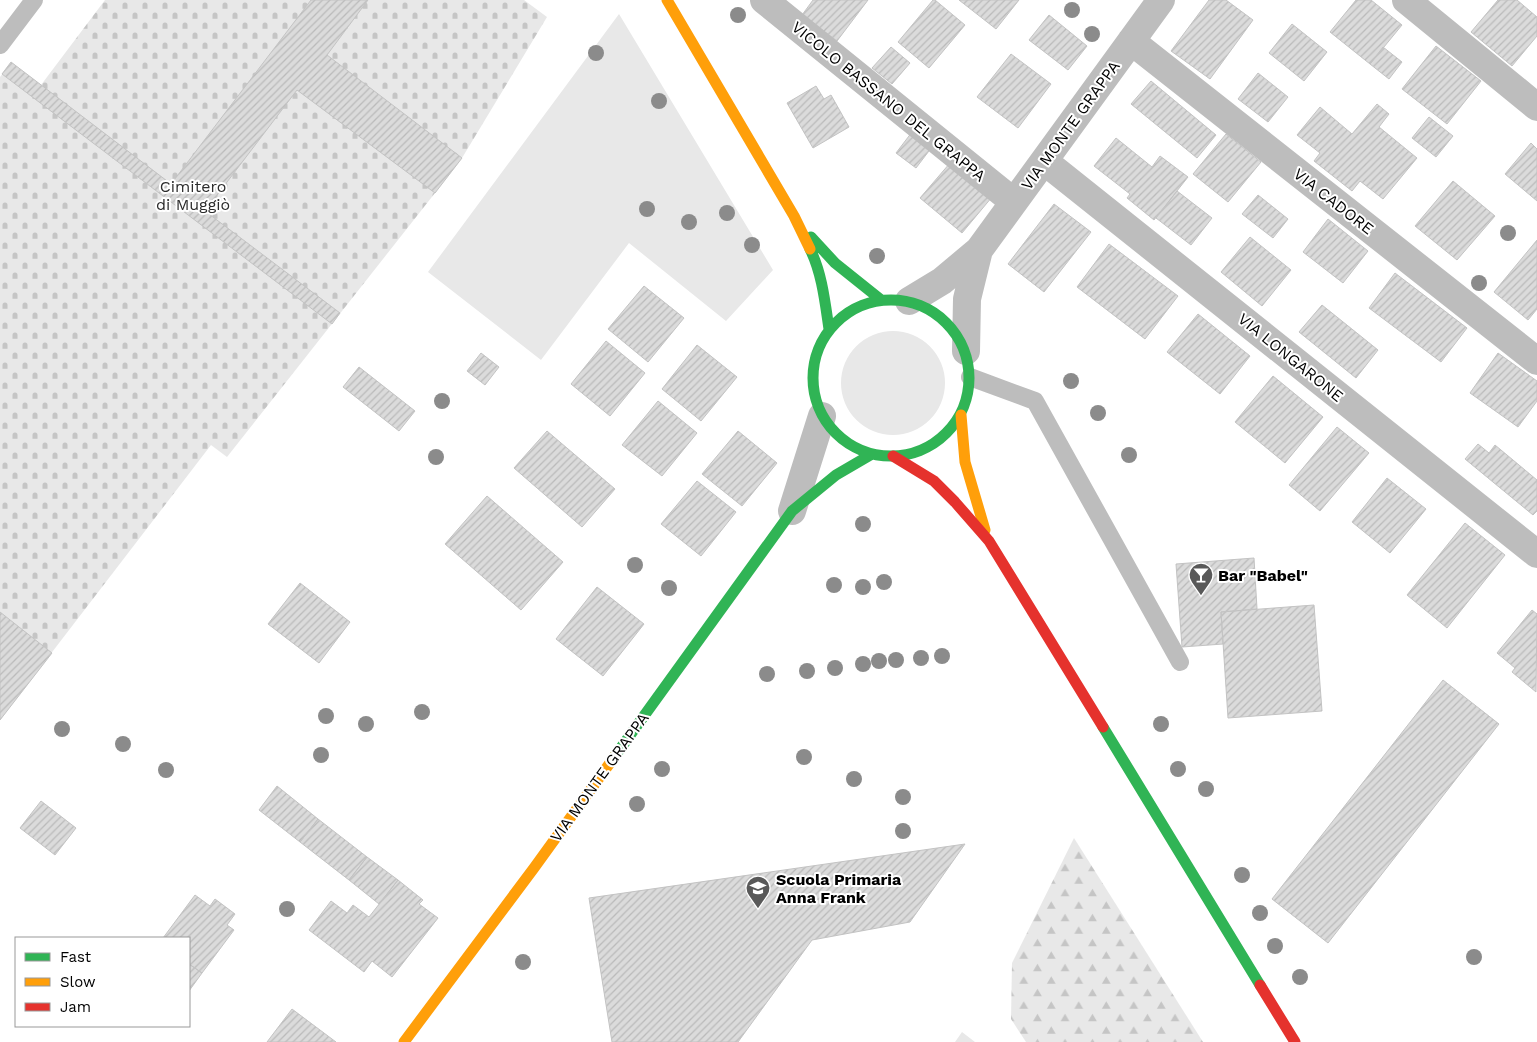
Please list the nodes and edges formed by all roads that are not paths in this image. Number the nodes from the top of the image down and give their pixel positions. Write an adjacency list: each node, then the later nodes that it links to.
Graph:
1 (34, 0): 7 (lane)
2 (667, 0): 11 (main road)
3 (764, 0): 10 (street, VICOLO BASSANO DEL GRAPPA)
4 (1161, 0): 6 (street, VIA MONTE GRAPPA)
5 (1406, 0): 8 (street)
6 (1131, 41): 9 (street, VIA MONTE GRAPPA); 16 (street, VIA CADORE)
7 (0, 45)
8 (1537, 107)
9 (1044, 161): 10 (street, VIA MONTE GRAPPA); 24 (street, VIA LONGARONE)
10 (1014, 202): 12 (street, VIA MONTE GRAPPA)
11 (794, 216): 13 (main road); 15 (main road)
12 (979, 250): 14 (street, VIA MONTE GRAPPA); 17 (street, VIA MONTE GRAPPA)
13 (880, 300): 14 (main road); 15 (main road)
14 (908, 301): 17 (main road)
15 (829, 329): 19 (main road)
16 (1537, 362)
17 (968, 364): 18 (main road); 25 (lane)
18 (961, 415): 21 (main road); 23 (main road)
19 (822, 416): 20 (main road); 22 (street, VIA MONTE GRAPPA)
20 (872, 454): 21 (main road); 22 (main road, VIA MONTE GRAPPA)
21 (893, 456): 23 (main road)
22 (792, 511): 26 (main road, VIA MONTE GRAPPA)
23 (989, 541): 27 (main road)
24 (1537, 554)
25 (1180, 662)
26 (404, 1042)
27 (1295, 1042)

